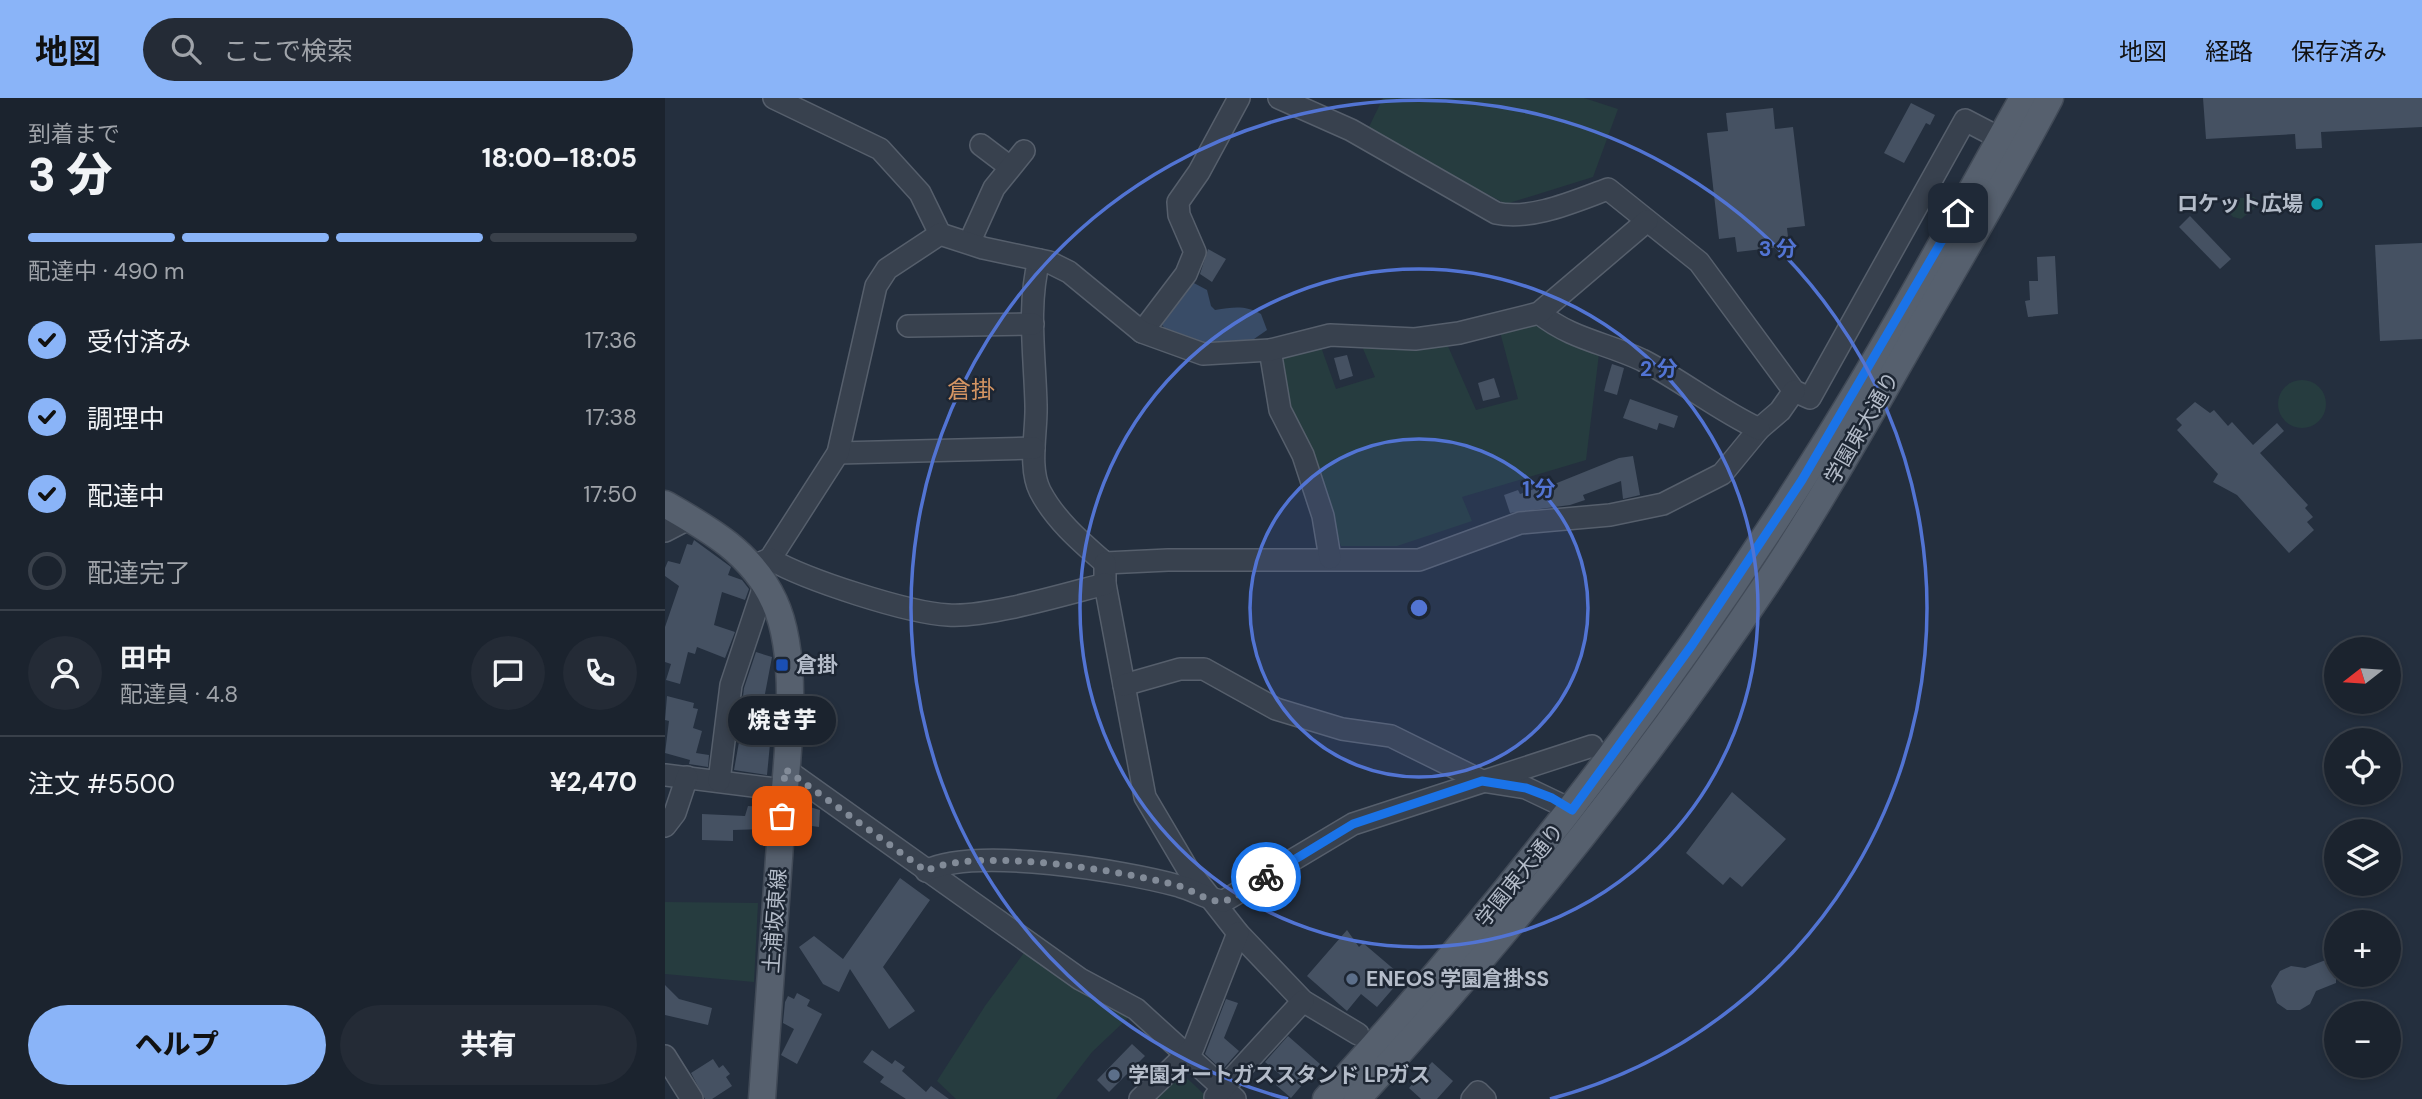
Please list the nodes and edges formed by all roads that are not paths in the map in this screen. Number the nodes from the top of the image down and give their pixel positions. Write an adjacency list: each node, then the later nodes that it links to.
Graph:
1 (774, 98): 9 (street)
2 (1239, 98): 15 (street)
3 (1279, 98): 8 (street)
4 (2023, 98): 6 (main road, 学園東大通り)
5 (2050, 98): 6 (main road, 学園東大通り)
6 (2011, 144): 17 (street); 34 (main road, 学園東大通り); 48 (main road, 学園東大通り)
7 (981, 145): 10 (street)
8 (1647, 221): 12 (street); 17 (street)
9 (940, 234): 10 (street); 20 (street)
10 (970, 242): 11 (street)
11 (1038, 260): 13 (street); 15 (street)
12 (1539, 313): 16 (street); 18 (street)
13 (1033, 324): 14 (street); 19 (street)
14 (908, 326)
15 (1142, 332): 16 (street)
16 (1270, 351): 24 (street)
17 (1794, 391): 18 (street)
18 (1759, 429): 24 (street)
19 (1034, 448): 20 (street); 26 (street)
20 (838, 453): 25 (street)
21 (665, 503): 22 (main road, 土浦坂東線)
22 (690, 518): 23 (street); 25 (main road, 土浦坂東線)
23 (665, 531)
24 (1330, 558): 26 (street)
25 (762, 569): 26 (street); 31 (main road, 土浦坂東線); 32 (street)
26 (1105, 573): 27 (street)
27 (1124, 685): 33 (street); 37 (street)
28 (1592, 746): 33 (street)
29 (665, 775): 30 (street)
30 (687, 777): 32 (street); 35 (street)
31 (785, 780): 32 (street); 36 (street); 45 (main road, 土浦坂東線)
32 (719, 781)
33 (1482, 781): 34 (street); 37 (street)
34 (1572, 810): 47 (main road, 学園東大通り)
35 (665, 826)
36 (926, 871): 37 (street); 41 (street)
37 (1212, 900): 38 (street)
38 (1238, 933): 39 (street); 41 (street)
39 (1303, 1001): 40 (street); 43 (street)
40 (1358, 1034)
41 (1185, 1054): 43 (street); 46 (street)
42 (665, 1056): 44 (street)
43 (1224, 1096)
44 (692, 1099)
45 (762, 1099)
46 (1140, 1099)
47 (1326, 1099)
48 (1357, 1099)
49 (1472, 1099): 50 (street)
50 (1485, 1099)

